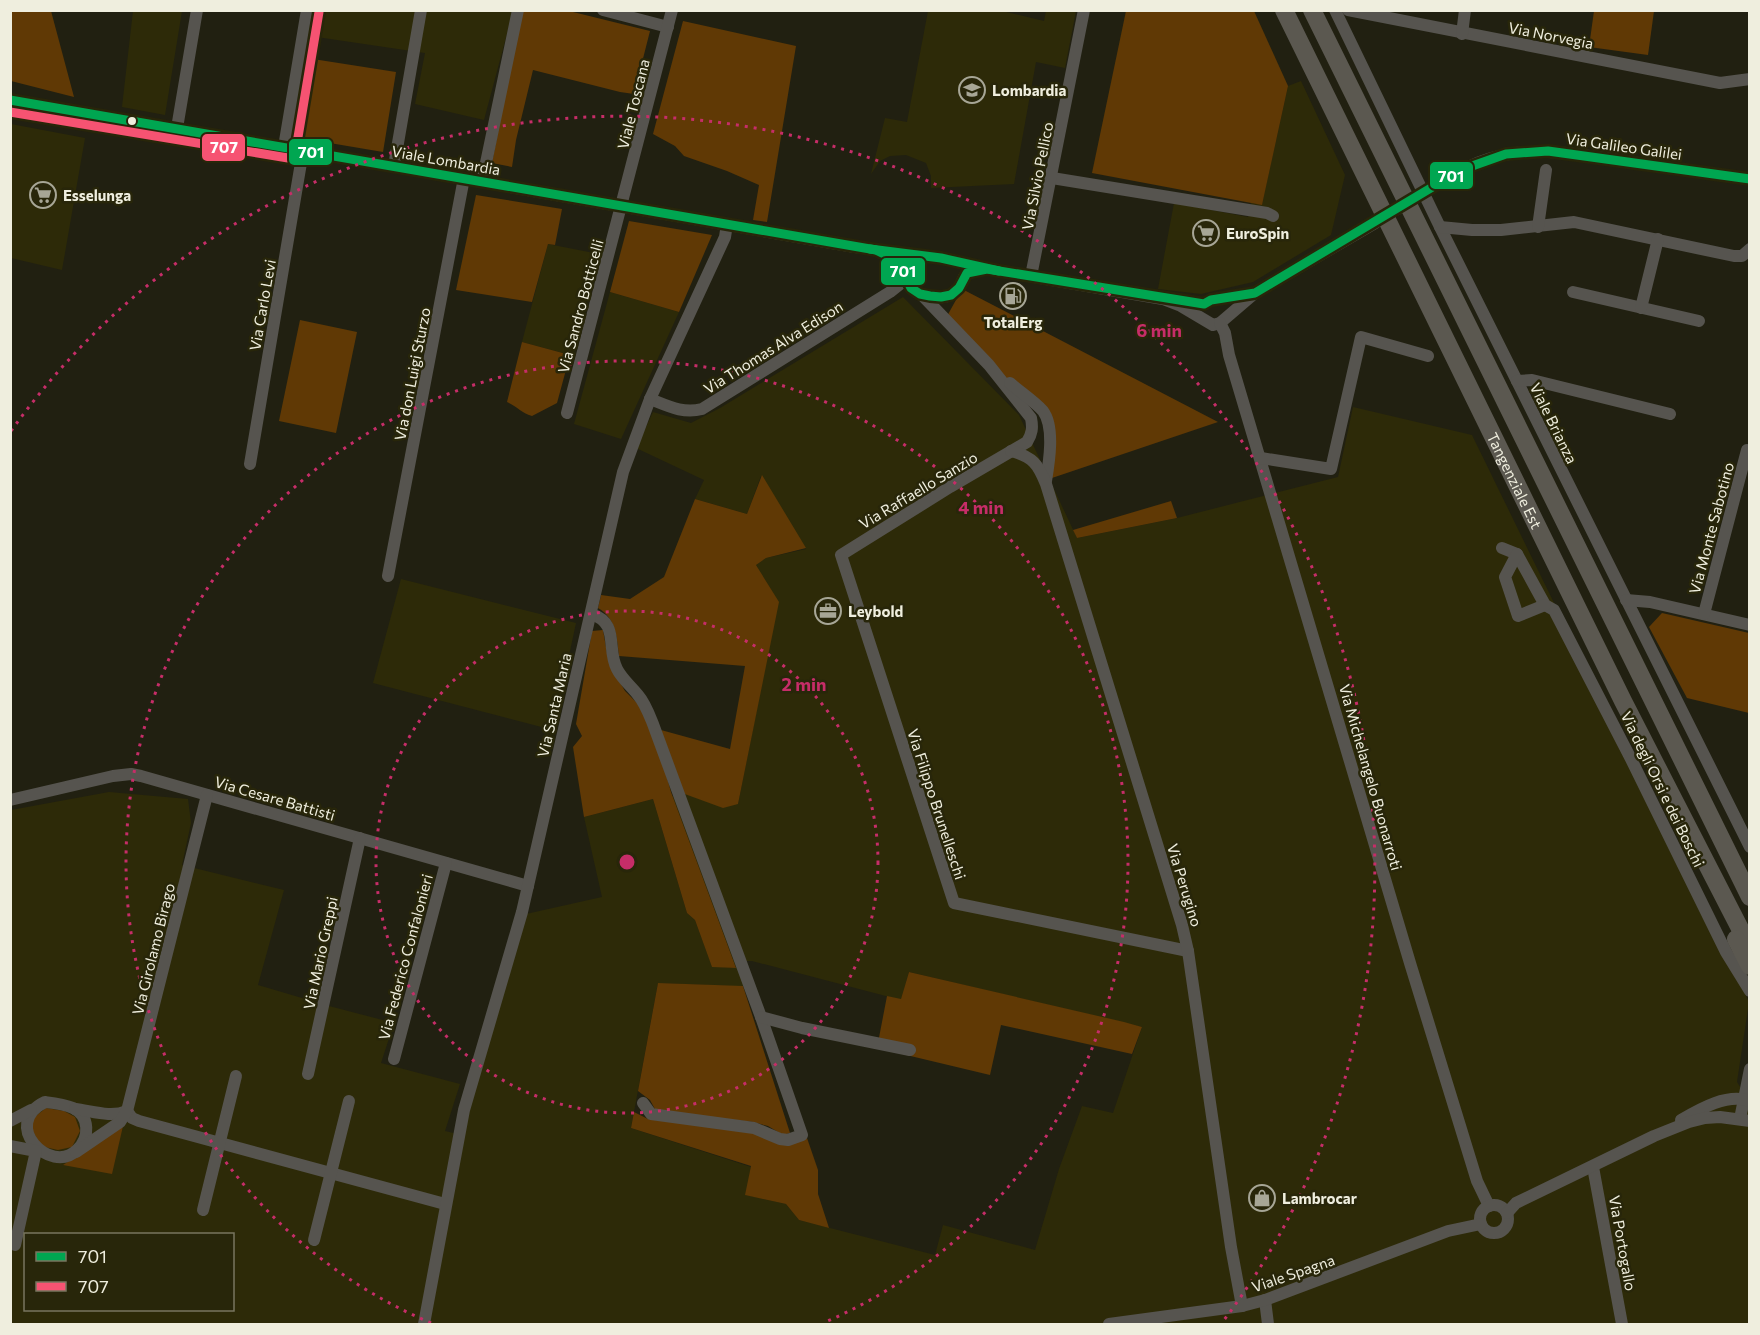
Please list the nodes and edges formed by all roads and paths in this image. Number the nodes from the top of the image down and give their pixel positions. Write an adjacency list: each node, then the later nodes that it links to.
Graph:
1 (197, 10): 17 (street)
2 (306, 10): 18 (street)
3 (421, 10): 20 (street)
4 (518, 10): 25 (street)
5 (603, 10): 13 (street)
6 (672, 10): 13 (street, Viale Toscana)
7 (1084, 10): 23 (street, Via Silvio Pellico)
8 (1284, 10): 74 (highway, Tangenziale Est)
9 (1312, 10): 81 (highway, Tangenziale Est)
10 (1335, 10): 32 (street, Viale Brianza)
11 (1348, 10): 14 (street, Via Norvegia)
12 (1465, 10): 14 (street)
13 (668, 27): 27 (street, Viale Toscana)
14 (1462, 34): 15 (street, Via Norvegia)
15 (1749, 79)
16 (10, 99): 17 (street, Viale Lombardia)
17 (177, 129): 18 (street, Viale Lombardia)
18 (284, 147): 19 (street, Viale Lombardia)
19 (303, 151): 20 (street, Viale Lombardia); 63 (street, Via Carlo Levi)
20 (394, 166): 22 (street, Viale Lombardia)
21 (1546, 170): 31 (street)
22 (464, 178): 25 (street, Viale Lombardia); 68 (street, Via don Luigi Sturzo)
23 (1052, 178): 28 (street); 40 (street, Via Silvio Pellico)
24 (1749, 179): 26 (street, Via Galileo Galilei)
25 (482, 182): 27 (street, Viale Lombardia)
26 (1430, 189)
27 (622, 206): 30 (street, Viale Lombardia); 58 (street, Via Sandro Botticelli)
28 (1273, 216)
29 (1375, 223): 43 (street, Viale Lombardia)
30 (727, 224): 34 (street, Viale Lombardia); 57 (street, Via Santa Maria)
31 (1538, 226): 32 (street); 33 (street)
32 (1440, 227): 56 (street, Viale Brianza)
33 (1658, 239): 35 (street); 48 (street)
34 (876, 250): 36 (street, Viale Lombardia); 39 (street, Viale Lombardia)
35 (1746, 252)
36 (920, 256): 37 (street, Viale Lombardia); 39 (street)
37 (953, 262): 38 (street, Viale Lombardia); 41 (street)
38 (987, 269): 40 (street, Viale Lombardia); 41 (street)
39 (904, 276): 44 (street, Viale Lombardia); 57 (street, Via Thomas Alva Edison)
40 (1031, 276): 46 (street, Viale Lombardia)
41 (962, 279): 45 (street)
42 (1573, 292): 48 (street)
43 (1256, 293): 47 (street, Viale Lombardia); 51 (street, Viale Lombardia)
44 (921, 294): 45 (street); 49 (street, Via Perugino)
45 (949, 296): 49 (street)
46 (1170, 301): 47 (street, Viale Lombardia); 50 (street, Viale Lombardia)
47 (1210, 302): 50 (street); 51 (street)
48 (1641, 308): 52 (street)
49 (945, 318): 55 (street, Via Perugino)
50 (1204, 321): 51 (street, Viale Lombardia); 53 (street, Via Michelangelo Buonarroti)
51 (1222, 321): 53 (street, Via Michelangelo Buonarroti)
52 (1699, 321)
53 (1229, 355): 62 (street, Via Michelangelo Buonarroti)
54 (1428, 356): 62 (street)
55 (989, 365): 61 (street, Via Perugino); 64 (street, Via Perugino)
56 (1517, 381): 59 (street); 69 (street, Viale Brianza)
57 (650, 399): 71 (street, Via Santa Maria)
58 (567, 413)
59 (1670, 414)
60 (1747, 450): 72 (street, Via Monte Sabotino)
61 (1011, 451): 64 (street, Via Perugino); 67 (street, Via Raffaello Sanzio)
62 (1261, 458): 108 (street, Via Michelangelo Buonarroti)
63 (250, 464)
64 (1046, 484): 83 (street, Via Perugino)
65 (1502, 548): 66 (street)
66 (1517, 554): 70 (street, Via degli Orsi e dei Boschi); 70 (street)
67 (841, 555): 83 (street, Via Filippo Brunelleschi)
68 (388, 576)
69 (1626, 600): 72 (street); 78 (street, Viale Brianza)
70 (1545, 605): 85 (street, Via degli Orsi e dei Boschi)
71 (591, 614): 80 (street, Via Santa Maria); 86 (street)
72 (1704, 615): 73 (street)
73 (1749, 625)
74 (1623, 701): 82 (highway, Tangenziale Est); 84 (highway)
75 (207, 795): 76 (street, Via Cesare Battisti); 77 (street, Via Cesare Battisti); 97 (street, Via Girolamo Birago)
76 (10, 800)
77 (360, 838): 79 (street, Via Cesare Battisti); 90 (street, Via Mario Greppi)
78 (1749, 847)
79 (446, 863): 80 (street, Via Cesare Battisti); 88 (street, Via Federico Confalonieri)
80 (528, 886): 107 (street, Via Santa Maria)
81 (1749, 897)
82 (1749, 948)
83 (1188, 951): 115 (street, Via Perugino)
84 (1749, 966)
85 (1749, 991)
86 (762, 1017): 87 (street); 94 (street)
87 (910, 1050)
88 (394, 1059)
89 (1749, 1069): 92 (street)
90 (308, 1074)
91 (236, 1076): 101 (street)
92 (1747, 1100): 98 (street); 100 (street, Viale Spagna)
93 (349, 1101): 106 (street)
94 (643, 1103)
95 (75, 1108): 96 (street); 97 (street); 104 (street)
96 (31, 1110): 99 (street); 103 (street)
97 (127, 1111): 101 (street); 104 (street)
98 (1745, 1120): 100 (street, Viale Spagna)
99 (10, 1121)
100 (1654, 1136): 105 (street, Viale Spagna)
101 (219, 1143): 106 (street); 109 (street)
102 (10, 1146): 103 (street)
103 (36, 1151): 104 (street); 113 (street)
104 (76, 1152)
105 (1593, 1167): 110 (street, Viale Spagna); 119 (street, Via Portogallo)
106 (331, 1173): 107 (street); 112 (street)
107 (446, 1204): 116 (street, Via Santa Maria)
108 (1489, 1206): 110 (street); 111 (street)
109 (203, 1210)
110 (1507, 1213): 111 (street, Viale Spagna)
111 (1481, 1224): 114 (street, Viale Spagna)
112 (314, 1240)
113 (15, 1245)
114 (1265, 1300): 115 (street, Viale Spagna); 118 (street)
115 (1242, 1306): 117 (street, Viale Spagna)
116 (424, 1324)
117 (1109, 1324)
118 (1268, 1324)
119 (1622, 1324)

